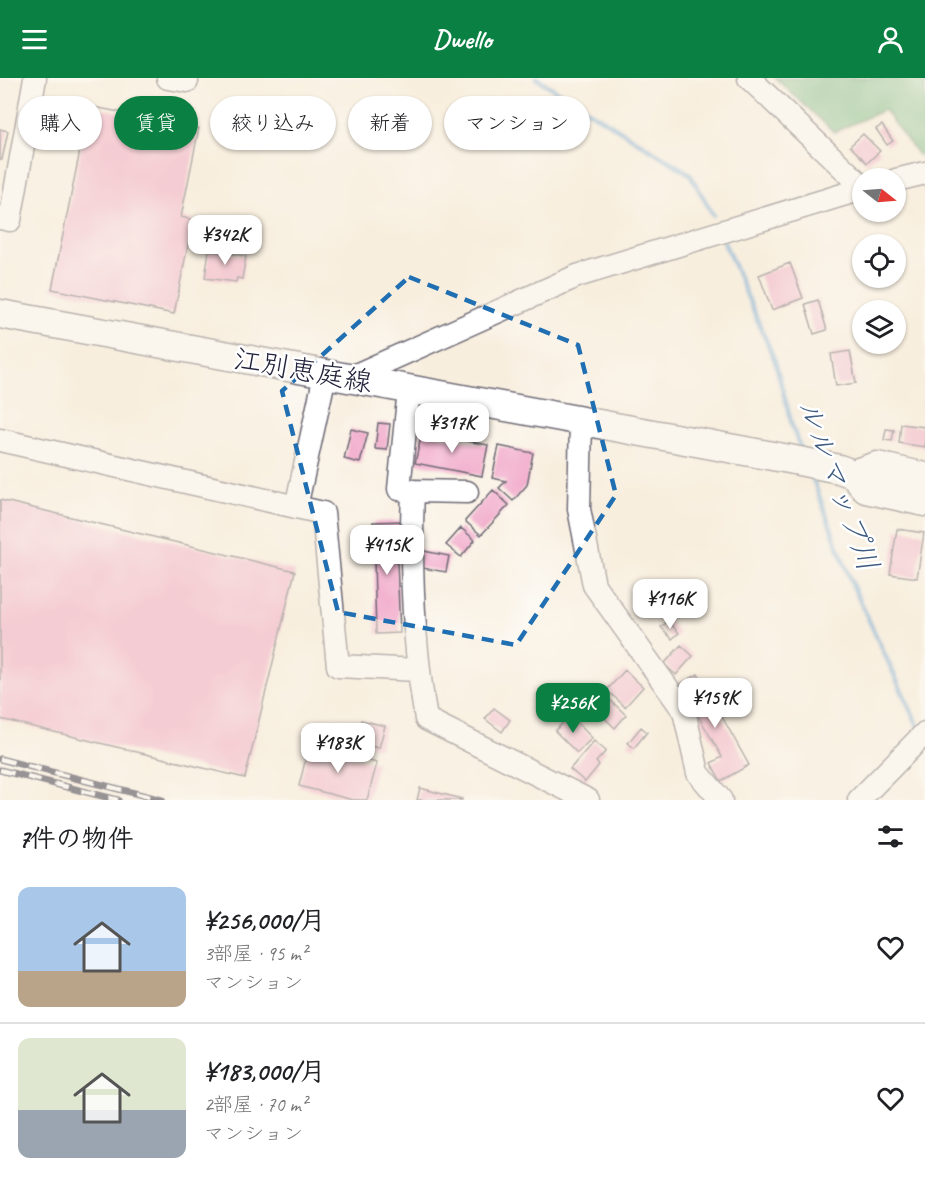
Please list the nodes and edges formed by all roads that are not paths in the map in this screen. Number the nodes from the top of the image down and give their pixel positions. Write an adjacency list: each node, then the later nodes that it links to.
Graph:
1 (35, 78): 7 (street)
2 (748, 78): 4 (street)
3 (925, 173): 5 (street)
4 (852, 177)
5 (906, 178)
6 (852, 190): 9 (street)
7 (0, 218)
8 (0, 314): 9 (main road, 江別恵庭線)
9 (336, 377): 10 (main road, 江別恵庭線); 18 (street)
10 (409, 389): 11 (main road, 江別恵庭線); 15 (street)
11 (582, 421): 13 (main road, 江別恵庭線); 22 (street)
12 (0, 440): 18 (street)
13 (846, 472): 14 (main road, 江別恵庭線); 17 (main road, 江別恵庭線)
14 (925, 477)
15 (413, 491): 16 (street); 19 (street)
16 (467, 492)
17 (925, 502)
18 (296, 507): 19 (street)
19 (418, 670): 21 (street)
20 (922, 736): 23 (street)
21 (588, 800)
22 (721, 800)
23 (859, 800)

